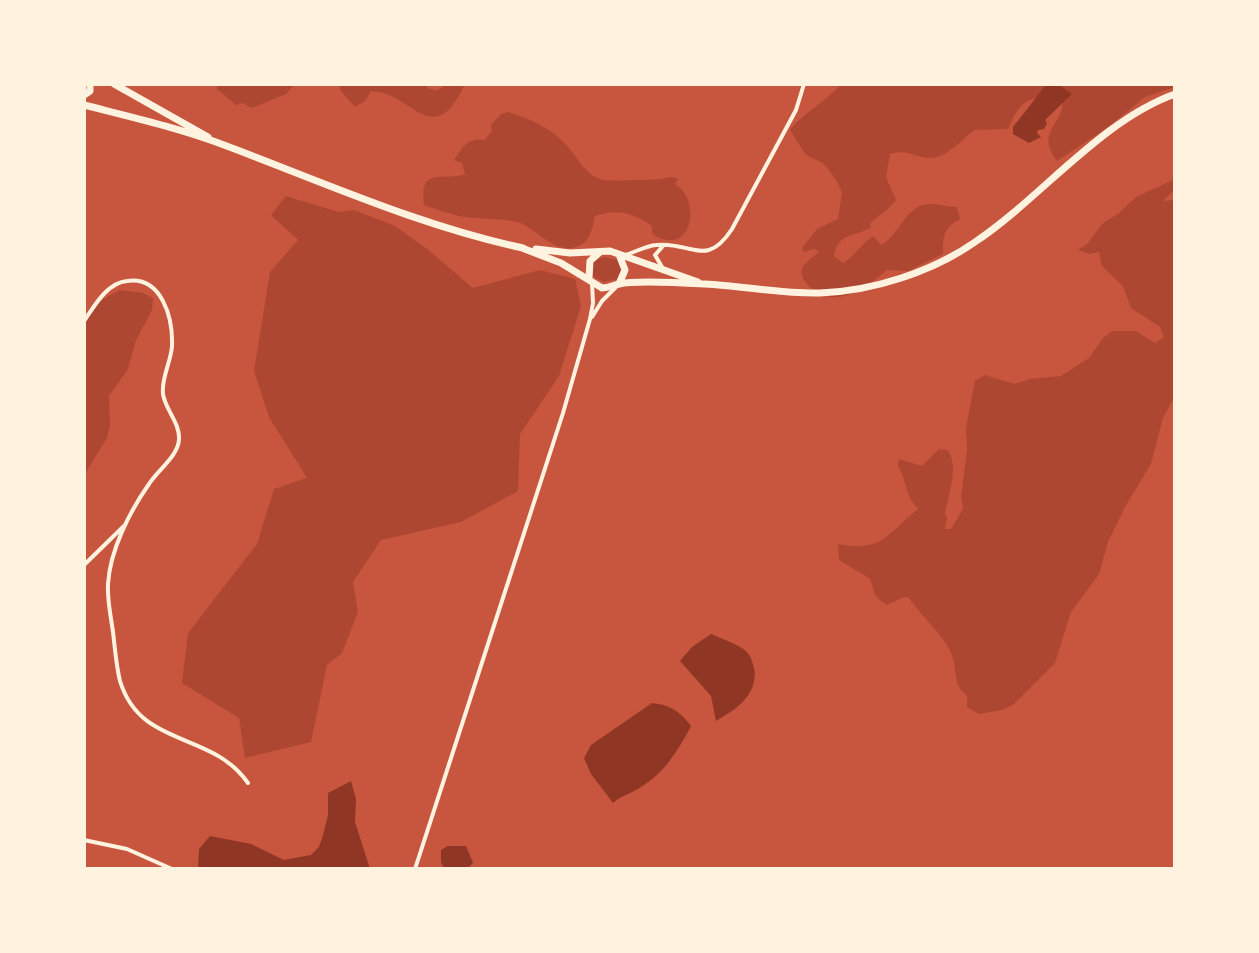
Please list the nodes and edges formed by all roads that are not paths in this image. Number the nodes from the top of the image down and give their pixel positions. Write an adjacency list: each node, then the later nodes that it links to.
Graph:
1 (90, 84): 5 (main road)
2 (114, 84): 7 (main road)
3 (804, 84): 8 (street)
4 (1175, 94): 15 (main road)
5 (84, 95)
6 (84, 105): 7 (main road)
7 (220, 143): 9 (main road)
8 (666, 245): 11 (street); 12 (street)
9 (522, 248): 10 (main road); 13 (main road)
10 (599, 253): 11 (main road); 13 (main road)
11 (619, 256): 12 (main road); 14 (main road)
12 (665, 270): 15 (main road)
13 (591, 280): 14 (main road); 16 (street)
14 (619, 284): 15 (main road); 16 (street)
15 (703, 284)
16 (590, 319): 23 (street)
17 (84, 321): 18 (street)
18 (126, 524): 19 (street); 20 (street)
19 (84, 565)
20 (248, 783)
21 (84, 840): 22 (street)
22 (172, 869)
23 (415, 869)

